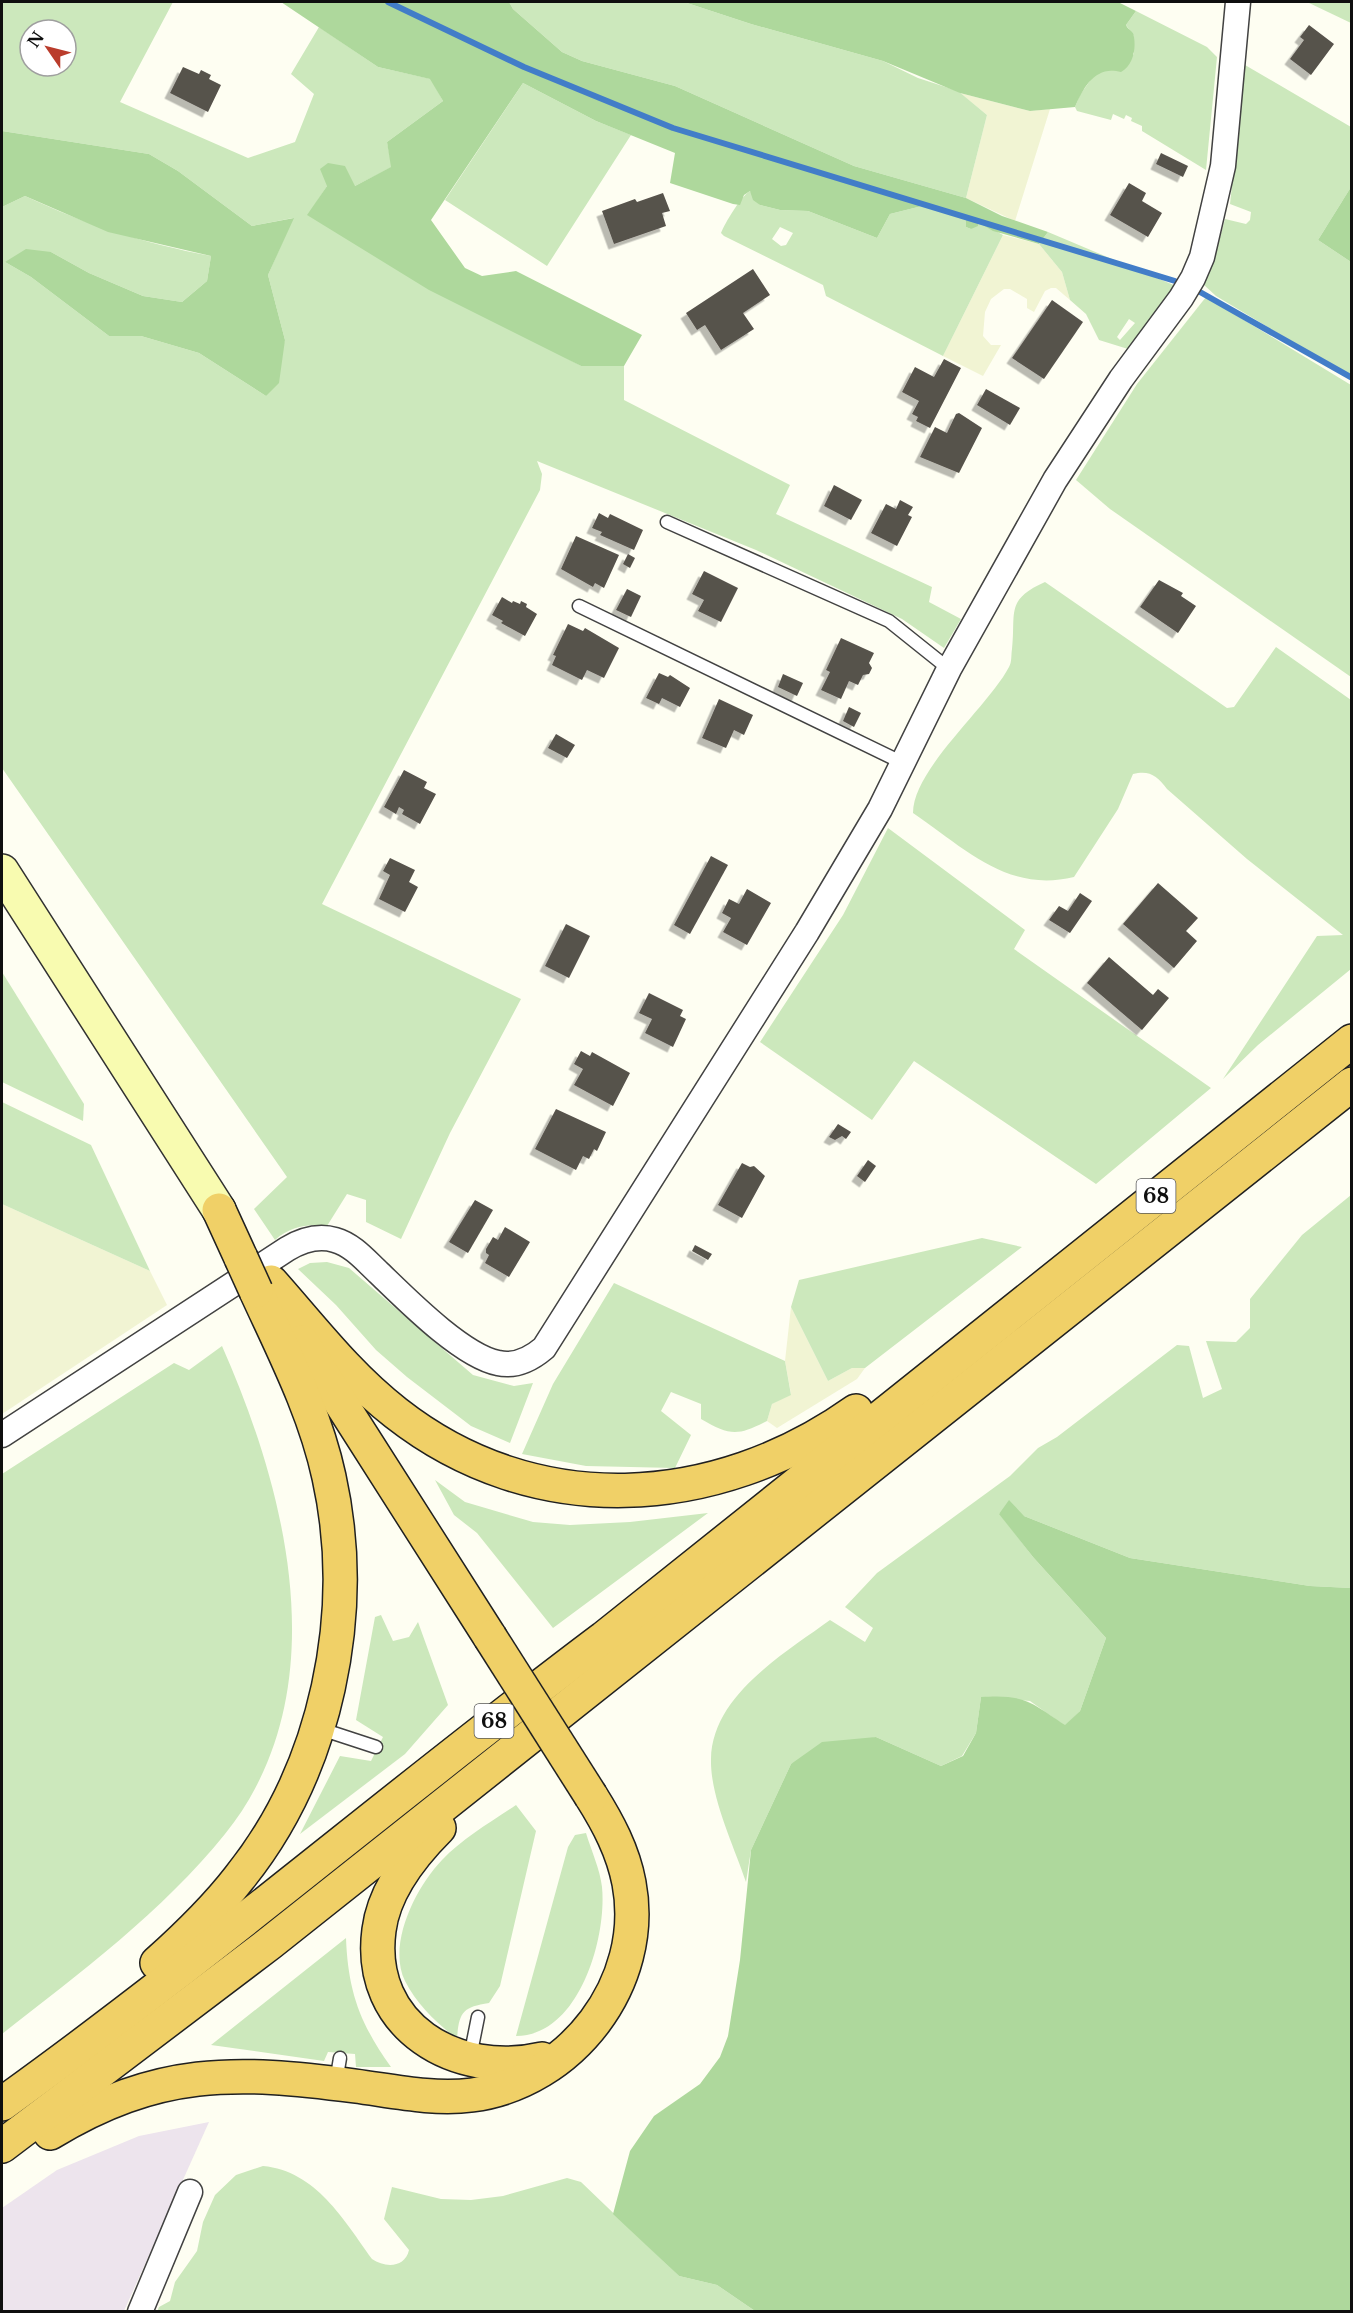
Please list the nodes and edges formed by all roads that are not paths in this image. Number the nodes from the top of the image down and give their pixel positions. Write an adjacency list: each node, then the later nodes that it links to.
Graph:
1 (1238, 2): 4 (street)
2 (667, 522): 4 (lane)
3 (579, 606): 5 (lane)
4 (950, 669): 5 (street)
5 (903, 763): 12 (street)
6 (2, 871): 9 (main road)
7 (1352, 1041): 11 (highway, 68)
8 (1352, 1084): 14 (highway, 68)
9 (219, 1210): 10 (highway)
10 (264, 1286): 11 (highway); 13 (highway); 17 (highway, bridge)
11 (976, 1339): 19 (highway, 68)
12 (2, 1435)
13 (317, 1728): 15 (lane); 19 (highway)
14 (531, 1736): 18 (highway); 20 (highway, 68)
15 (376, 1747)
16 (478, 2017): 18 (lane)
17 (576, 2044): 18 (highway); 21 (highway)
18 (469, 2061)
19 (5, 2102)
20 (2, 2146)
21 (2, 2166)
22 (190, 2192): 23 (street)
23 (140, 2312)

